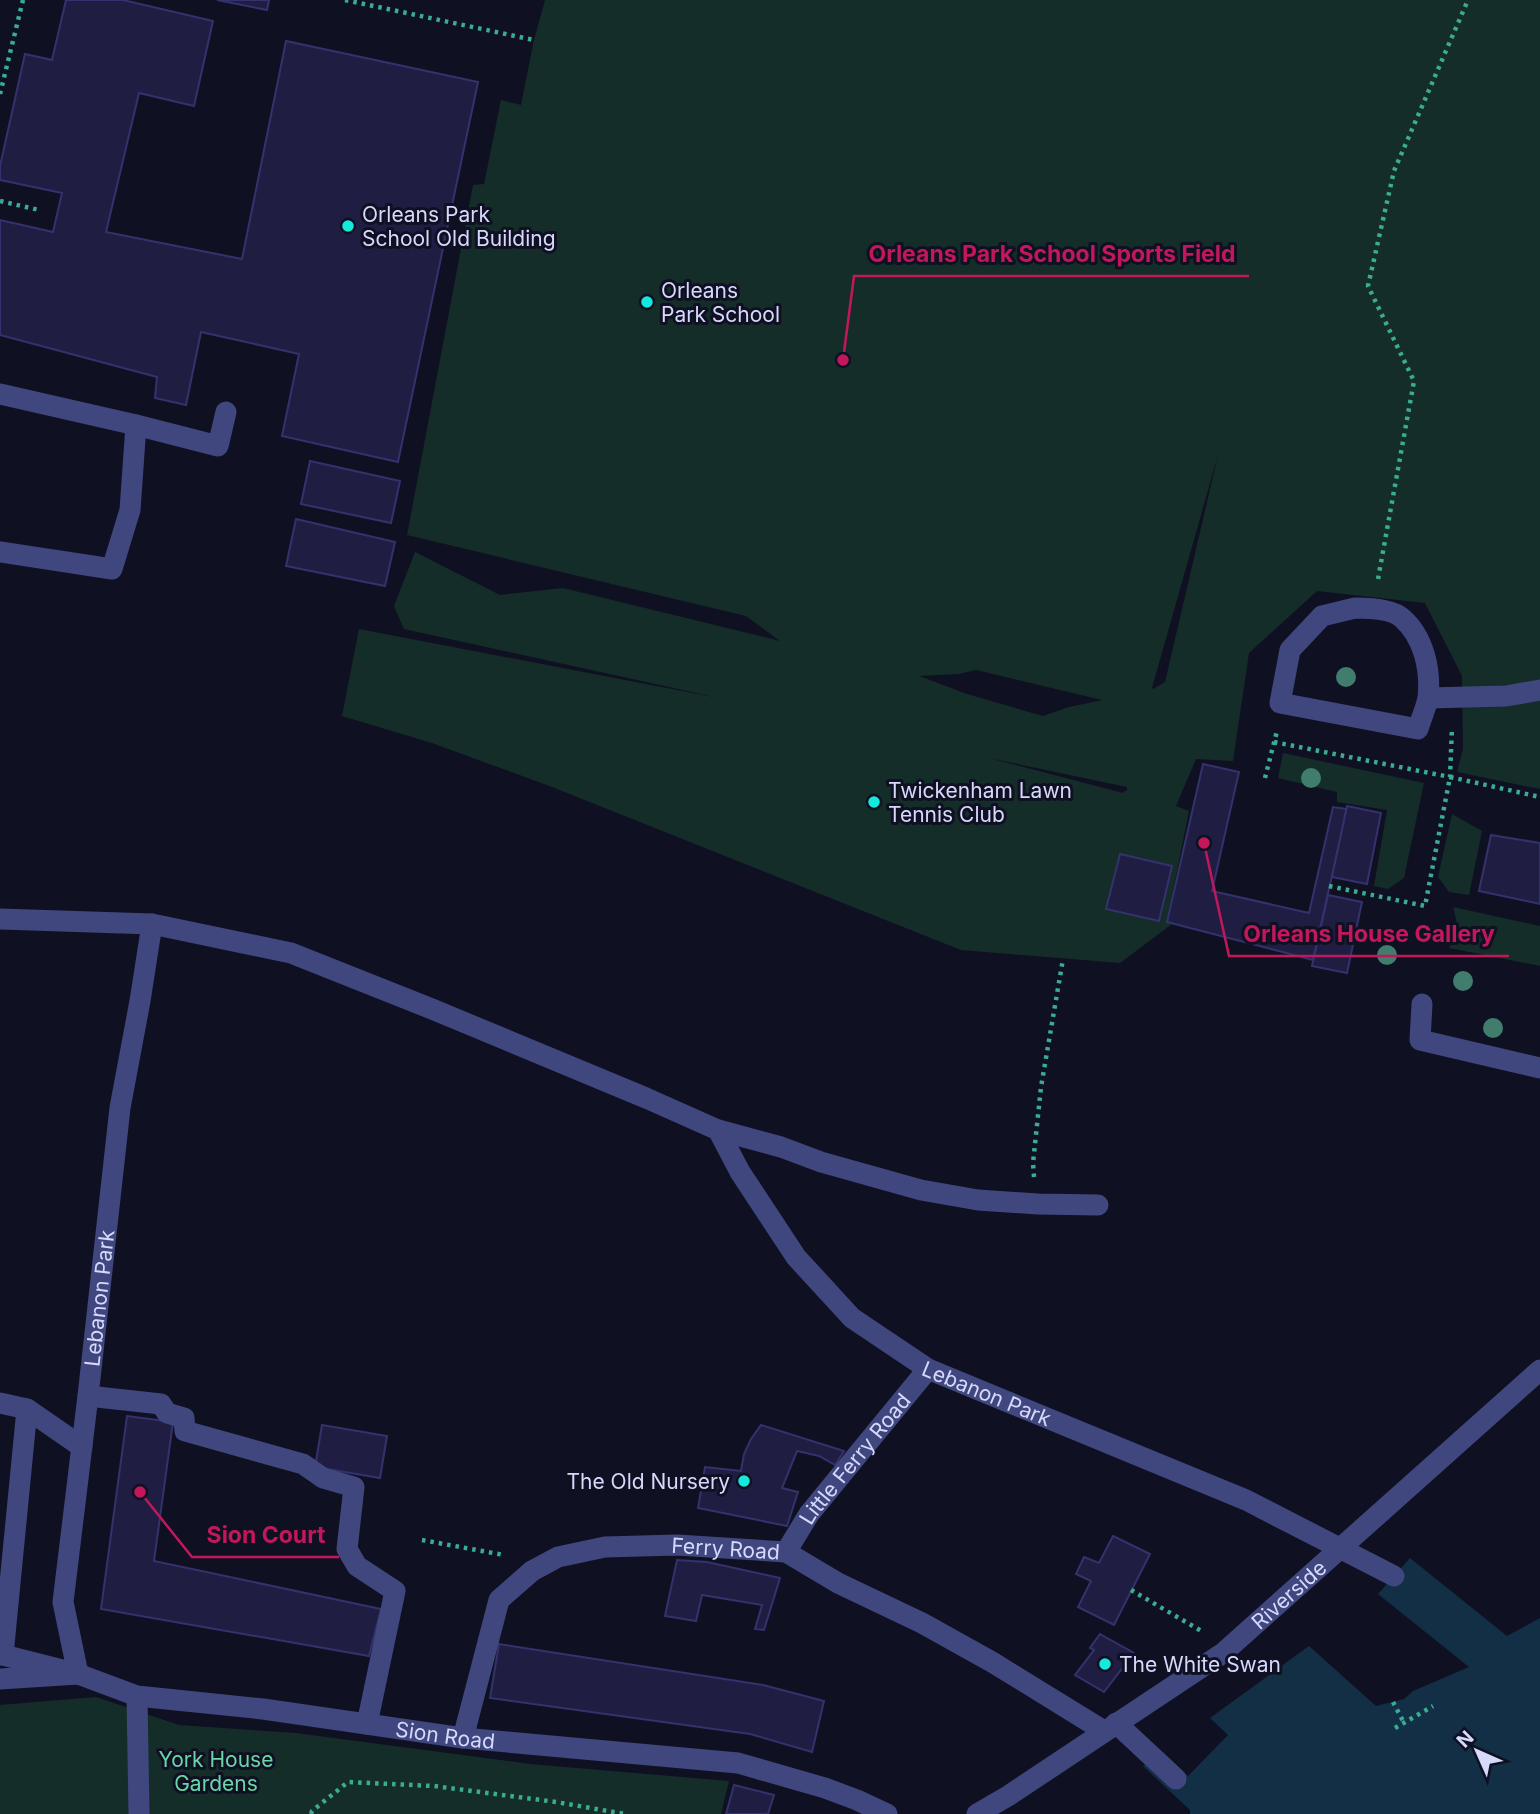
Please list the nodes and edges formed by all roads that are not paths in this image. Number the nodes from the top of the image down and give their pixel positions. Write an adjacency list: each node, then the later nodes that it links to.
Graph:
1 (0, 394): 3 (street)
2 (226, 412): 3 (street)
3 (136, 425): 4 (street)
4 (0, 552)
5 (1540, 690): 6 (street)
6 (1428, 698): 6 (street)
7 (0, 919): 8 (street)
8 (152, 924): 11 (street); 15 (street, Lebanon Park)
9 (1422, 1004): 10 (street)
10 (1540, 1068)
11 (718, 1130): 12 (street); 13 (street, Lebanon Park)
12 (1098, 1205)
13 (928, 1369): 19 (street, Lebanon Park); 20 (street, Little Ferry Road)
14 (1540, 1370): 19 (street, Riverside)
15 (88, 1396): 18 (street, Lebanon Park); 26 (street)
16 (0, 1403): 17 (street)
17 (27, 1409): 18 (street); 22 (street)
18 (82, 1447): 23 (street, Lebanon Park)
19 (1342, 1549): 21 (street, Lebanon Park); 27 (street, Riverside)
20 (786, 1552): 27 (street, Ferry Road); 28 (street, Ferry Road)
21 (1394, 1576)
22 (1, 1655): 23 (street)
23 (78, 1674): 24 (street, Sion Road); 25 (street, Sion Road)
24 (0, 1679)
25 (137, 1696): 26 (street, Sion Road); 30 (street)
26 (367, 1724): 28 (street, Sion Road)
27 (1110, 1727): 29 (street, Ferry Road); 32 (street, Riverside)
28 (463, 1738): 31 (street, Sion Road)
29 (1176, 1779)
30 (139, 1814)
31 (887, 1814)
32 (977, 1814)

